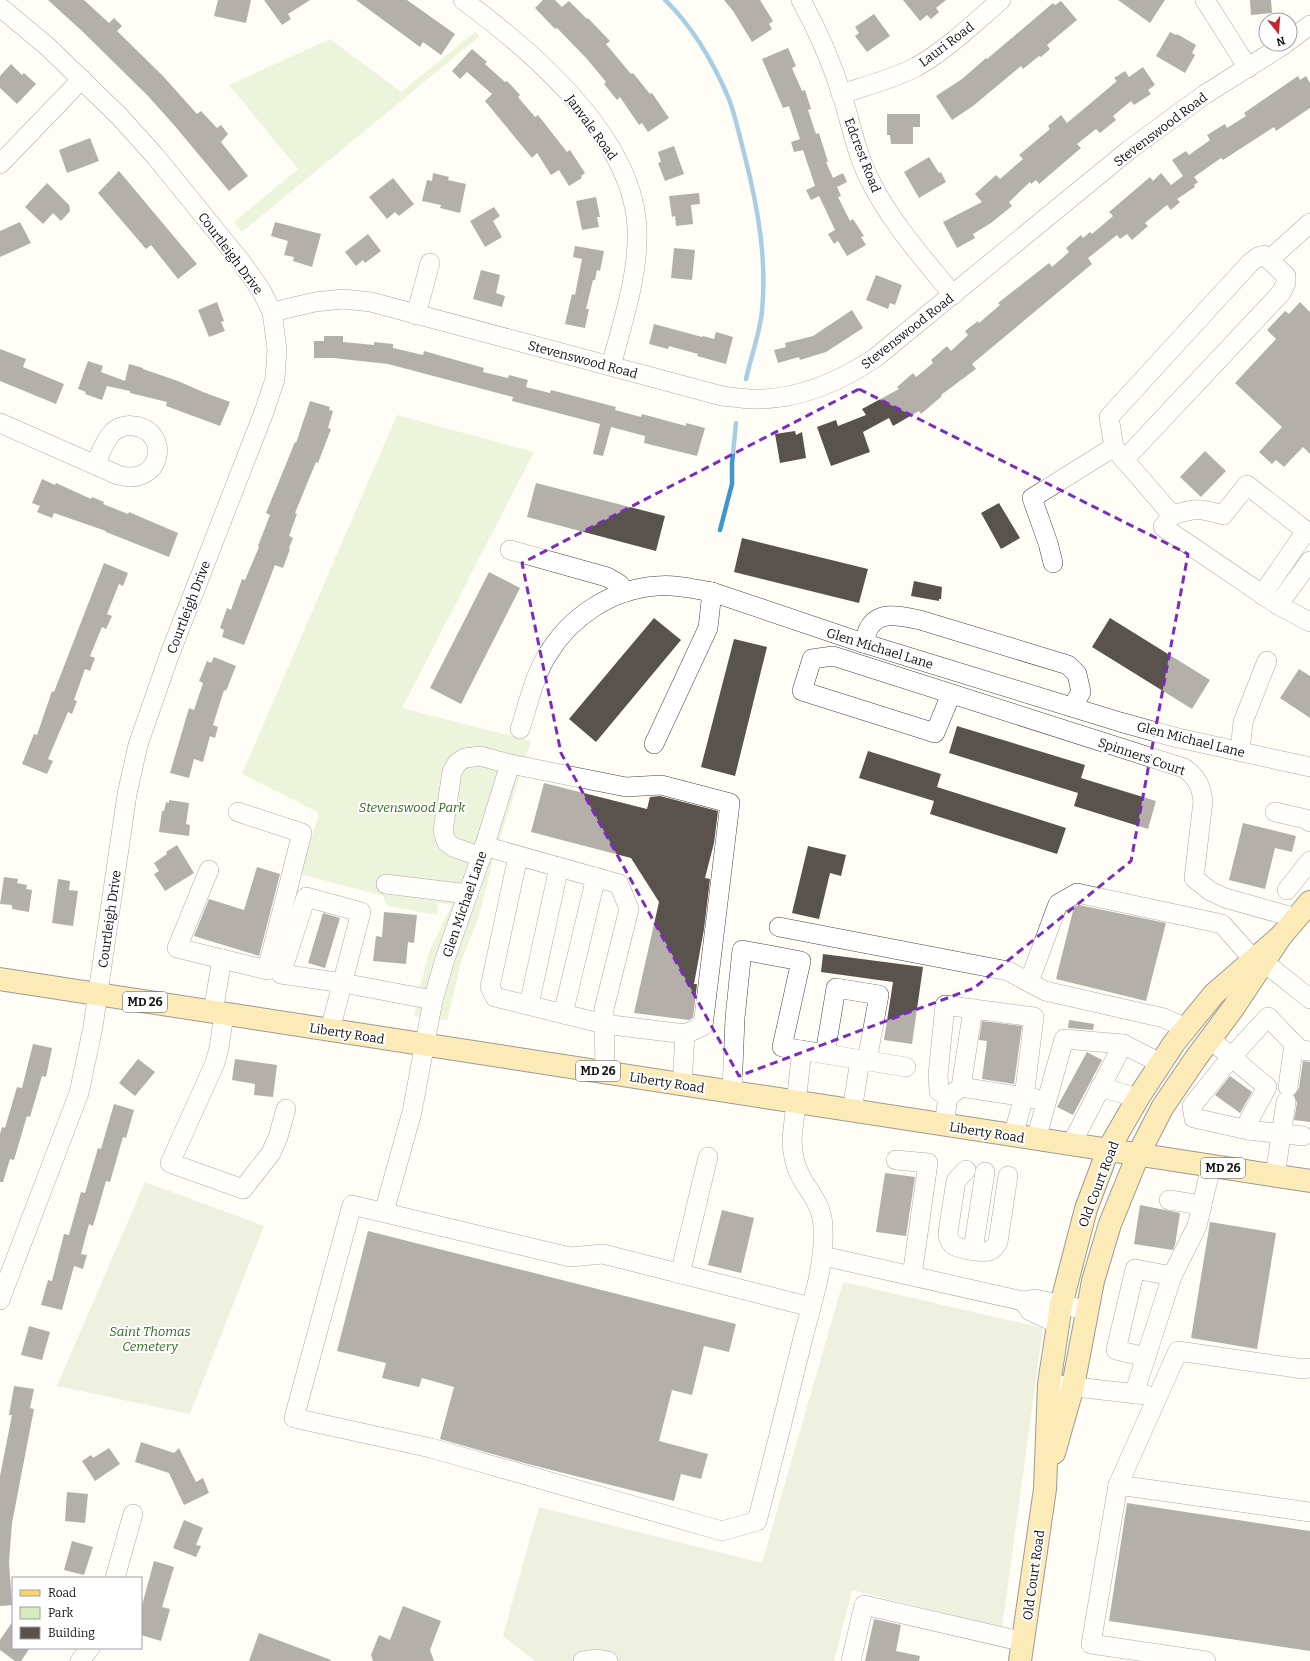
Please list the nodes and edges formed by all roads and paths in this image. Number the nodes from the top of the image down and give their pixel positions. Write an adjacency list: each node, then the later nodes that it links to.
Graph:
1 (463, 0): 19 (street, Janvale Road)
2 (801, 0): 11 (street, Edcrest Road)
3 (1001, 0): 11 (street, Lauri Road)
4 (1205, 0): 9 (street)
5 (0, 7): 10 (street, Courtleigh Drive)
6 (1310, 25): 7 (street)
7 (1298, 34)
8 (1273, 52): 9 (street, Stevenswood Road)
9 (1248, 68): 16 (street, Stevenswood Road)
10 (82, 80): 12 (street); 17 (street, Courtleigh Drive)
11 (841, 94): 16 (street, Edcrest Road)
12 (0, 164)
13 (1310, 223): 14 (street)
14 (1270, 259): 21 (street); 21 (street)
15 (430, 263): 18 (street)
16 (953, 295): 19 (street, Stevenswood Road)
17 (272, 312): 18 (street, Stevenswood Road); 61 (street, Courtleigh Drive)
18 (416, 315): 19 (street, Stevenswood Road)
19 (611, 366)
20 (0, 424): 22 (street)
21 (1119, 454): 23 (street); 27 (street)
22 (95, 464)
23 (1172, 515): 24 (street); 30 (street)
24 (1308, 533): 30 (street)
25 (510, 550): 28 (street)
26 (1310, 561): 31 (street)
27 (1053, 564)
28 (626, 592): 29 (street, Glen Michael Lane); 37 (street, Glen Michael Lane)
29 (712, 592): 33 (street, Glen Michael Lane); 38 (street)
30 (1262, 595): 31 (street)
31 (1278, 605): 32 (street)
32 (1310, 622)
33 (863, 643): 36 (street, Glen Michael Lane); 36 (street)
34 (1267, 661): 39 (street)
35 (950, 694): 35 (street, Spinners Court); 54 (street, Spinners Court)
36 (1072, 707): 39 (street, Glen Michael Lane)
37 (520, 729)
38 (654, 744)
39 (1240, 752): 41 (street, Glen Michael Lane)
40 (510, 764): 45 (street, Glen Michael Lane); 45 (street); 71 (street)
41 (1310, 767)
42 (238, 812): 56 (street)
43 (1275, 812): 44 (street)
44 (1310, 822)
45 (483, 851): 46 (street); 53 (street, Glen Michael Lane)
46 (518, 856): 48 (street); 64 (street)
47 (1310, 862): 52 (street)
48 (560, 867): 50 (street); 64 (street)
49 (210, 870): 56 (street)
50 (596, 877): 67 (street); 68 (street)
51 (386, 884): 53 (street)
52 (1287, 890)
53 (468, 894): 63 (street, Glen Michael Lane)
54 (1303, 910): 57 (main road, Old Court Road)
55 (779, 927): 59 (street)
56 (222, 959): 66 (street)
57 (1259, 961): 59 (street); 62 (street); 69 (main road, Old Court Road); 72 (main road, Old Court Road)
58 (0, 979): 61 (main road, Liberty Road / MD 26)
59 (1029, 982): 69 (street)
60 (343, 983): 60 (street); 63 (street); 70 (street)
61 (98, 994): 66 (main road, Liberty Road / MD 26); 116 (street, Courtleigh Drive)
62 (1308, 994)
63 (433, 1000): 74 (street, Glen Michael Lane)
64 (529, 1005): 67 (street)
65 (973, 1009): 86 (street); 86 (street); 87 (street)
66 (218, 1013): 70 (main road, Liberty Road / MD 26); 91 (street)
67 (563, 1014): 68 (street)
68 (604, 1024): 71 (street); 82 (street)
69 (1186, 1028): 80 (main road, Old Court Road)
70 (330, 1030): 74 (main road, Liberty Road / MD 26)
71 (685, 1034): 83 (street)
72 (1210, 1039): 78 (street); 101 (main road, Old Court Road)
73 (1122, 1044): 80 (street); 84 (street); 89 (street)
74 (425, 1045): 82 (main road, Liberty Road / MD 26); 110 (street, Glen Michael Lane)
75 (1302, 1047): 78 (street); 95 (street)
76 (802, 1050): 77 (street); 85 (street); 90 (street)
77 (825, 1054): 79 (street); 79 (street)
78 (1232, 1056): 94 (street); 94 (street)
79 (863, 1060): 81 (street); 92 (street)
80 (1160, 1063): 88 (main road, Old Court Road)
81 (906, 1067)
82 (605, 1073): 83 (main road, Liberty Road / MD 26)
83 (682, 1085): 85 (main road, Liberty Road / MD 26)
84 (1100, 1087): 88 (street); 99 (street)
85 (732, 1092): 90 (main road, Liberty Road / MD 26)
86 (955, 1092): 87 (street); 93 (street)
87 (1024, 1097): 89 (street); 96 (street)
88 (1138, 1098): 100 (main road, Old Court Road)
89 (1047, 1101): 98 (street)
90 (796, 1102): 92 (main road, Liberty Road / MD 26); 112 (street)
91 (286, 1109)
92 (852, 1111): 93 (main road, Liberty Road / MD 26)
93 (944, 1125): 96 (main road, Liberty Road / MD 26)
94 (1248, 1130): 95 (street)
95 (1281, 1134): 97 (street); 106 (street)
96 (1013, 1136): 98 (main road, Liberty Road / MD 26)
97 (1303, 1136)
98 (1036, 1139): 99 (main road, Liberty Road / MD 26)
99 (1071, 1145): 100 (main road, Liberty Road / MD 26)
100 (1108, 1150): 101 (main road, Liberty Road / MD 26); 119 (main road, Old Court Road)
101 (1138, 1155): 104 (main road, Liberty Road / MD 26); 118 (main road, Old Court Road)
102 (708, 1157): 113 (street)
103 (896, 1160): 114 (street)
104 (1211, 1166): 106 (main road, Liberty Road / MD 26); 109 (street)
105 (1008, 1176): 111 (street)
106 (1276, 1176): 107 (main road, Liberty Road / MD 26)
107 (1310, 1181)
108 (1168, 1200): 109 (street)
109 (1202, 1205): 115 (street)
110 (384, 1212): 113 (street); 117 (street)
111 (973, 1250): 111 (street)
112 (823, 1256): 114 (street); 117 (street)
113 (680, 1274): 117 (street)
114 (912, 1276): 119 (street)
115 (1172, 1276): 120 (street); 120 (street)
116 (0, 1300)
117 (811, 1306)
118 (1086, 1310): 119 (street); 123 (main road, Old Court Road)
119 (1059, 1314): 122 (main road, Old Court Road)
120 (1146, 1357): 124 (street)
121 (1310, 1368): 125 (street)
122 (1049, 1384): 123 (street); 127 (main road, Old Court Road)
123 (1073, 1386): 124 (street); 127 (main road, Old Court Road)
124 (1134, 1394): 125 (street)
125 (1158, 1396): 126 (street)
126 (1118, 1485): 128 (street); 137 (street)
127 (1044, 1489): 132 (main road, Old Court Road)
128 (1310, 1512)
129 (133, 1514): 130 (street)
130 (115, 1577)
131 (89, 1649): 133 (street)
132 (1022, 1652): 136 (street)
133 (80, 1661)
134 (583, 1661): 135 (street)
135 (608, 1661)
136 (851, 1661)
137 (1206, 1661)

